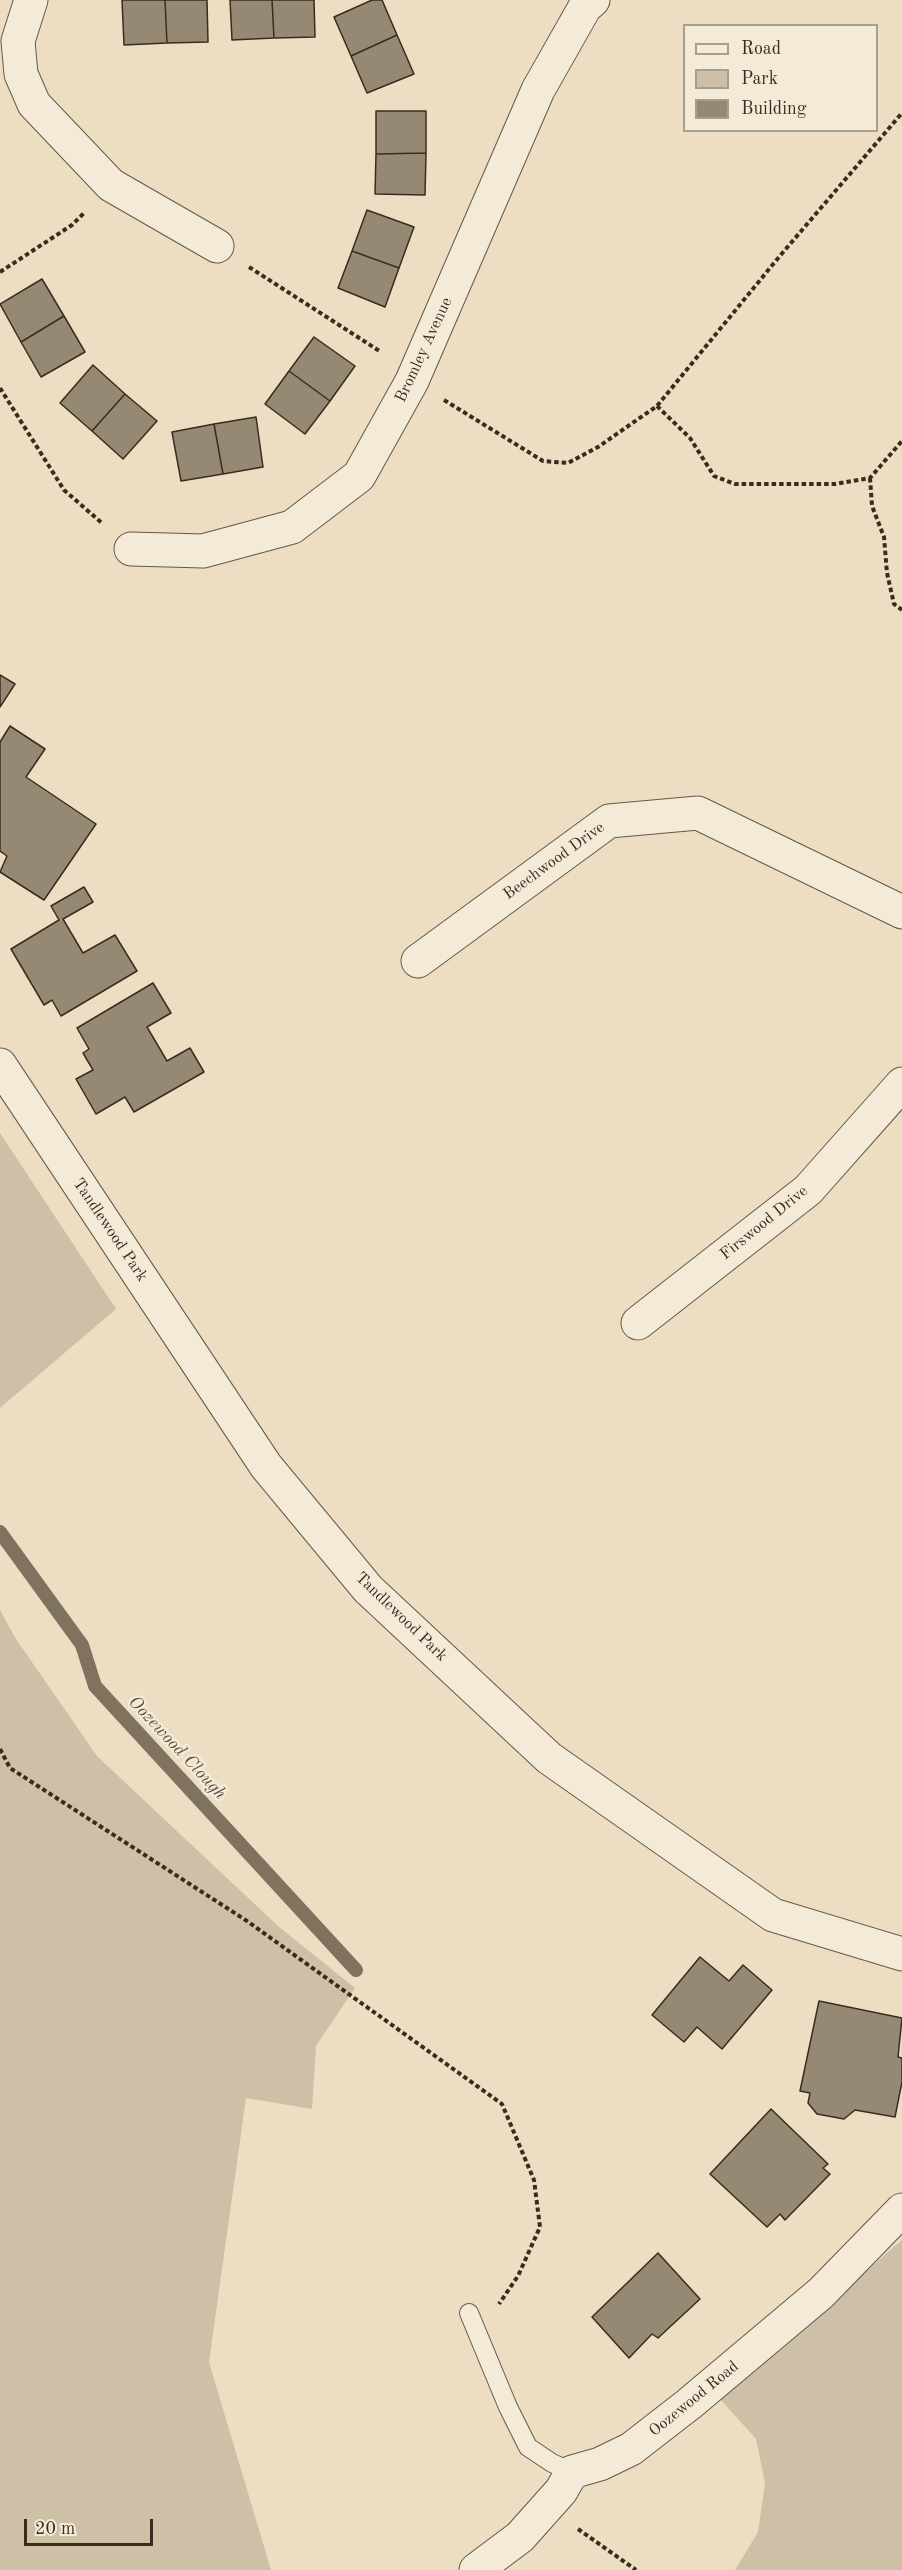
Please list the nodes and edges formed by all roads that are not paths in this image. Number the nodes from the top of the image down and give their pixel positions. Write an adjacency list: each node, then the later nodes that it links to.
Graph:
1 (32, 0): 3 (street)
2 (593, 0): 4 (street, Bromley Avenue)
3 (217, 246)
4 (130, 549)
5 (902, 912): 6 (street, Beechwood Drive)
6 (418, 961)
7 (0, 1065): 10 (street, Tandlewood Park)
8 (902, 1084): 9 (street, Firswood Drive)
9 (638, 1323)
10 (902, 1954)
11 (902, 2210): 13 (street, Oozewood Road)
12 (469, 2313): 13 (lane)
13 (572, 2472): 14 (street)
14 (476, 2570)

